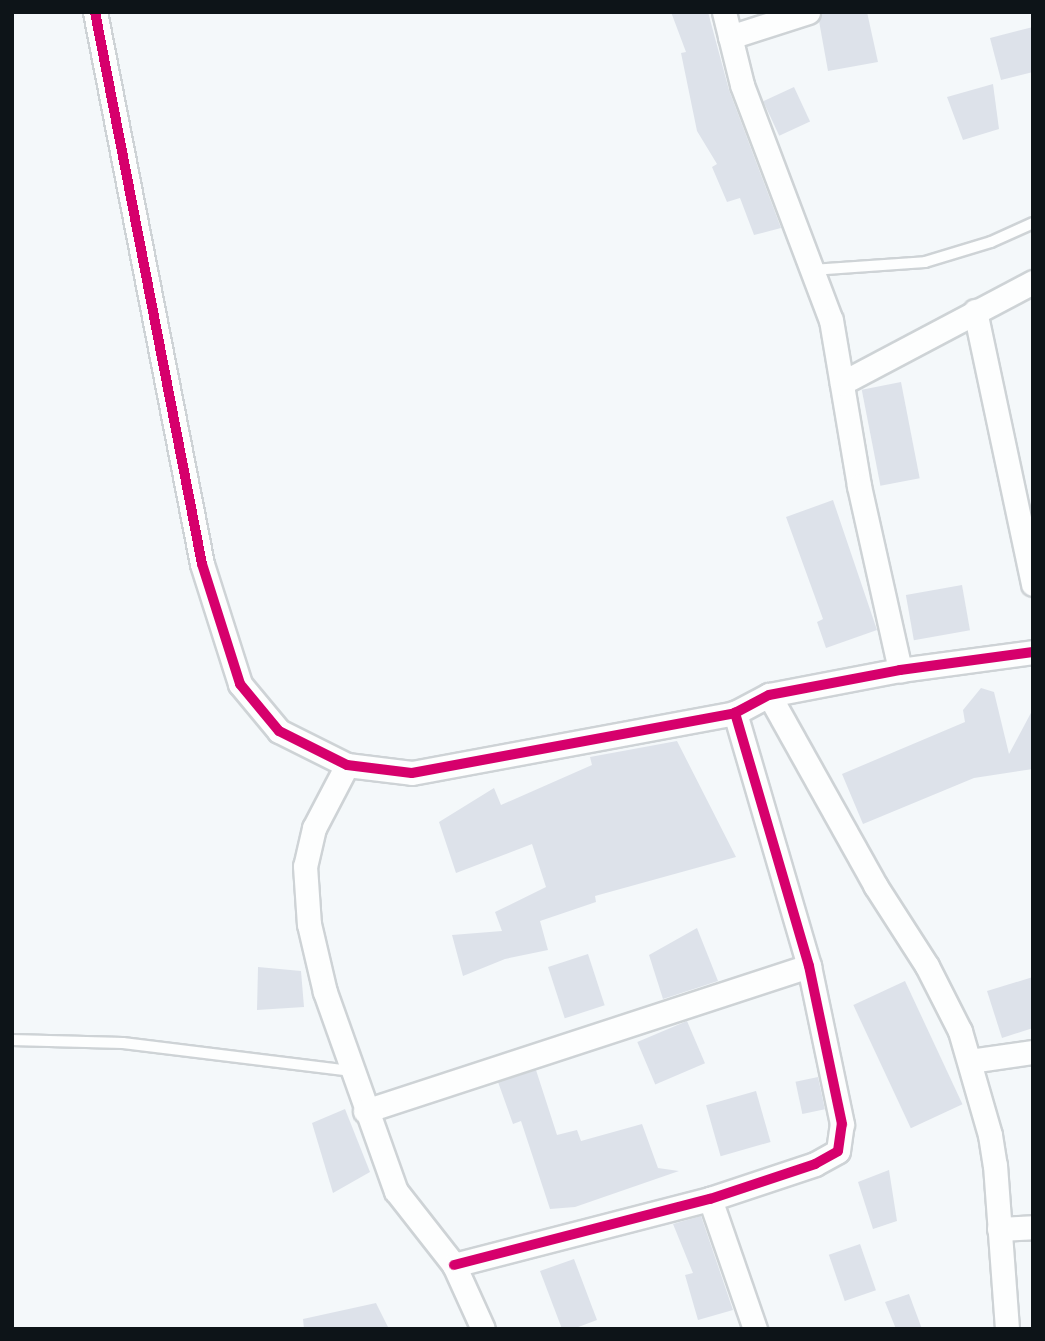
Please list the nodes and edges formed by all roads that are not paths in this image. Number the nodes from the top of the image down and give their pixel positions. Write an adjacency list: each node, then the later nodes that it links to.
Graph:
1 (96, 12): 15 (street)
2 (724, 12): 4 (street)
3 (808, 12): 4 (street)
4 (730, 37): 6 (street)
5 (1033, 223): 6 (lane)
6 (813, 270): 9 (street)
7 (1033, 282): 8 (street)
8 (975, 311): 9 (street); 10 (street)
9 (842, 383): 12 (street)
10 (1033, 584)
11 (1033, 653): 12 (street)
12 (900, 670): 13 (street)
13 (769, 695): 14 (street); 19 (street)
14 (734, 713): 15 (street); 16 (street)
15 (347, 765): 20 (street)
16 (809, 966): 21 (street); 22 (street)
17 (12, 1040): 20 (lane)
18 (1033, 1052): 19 (street)
19 (970, 1060): 24 (street)
20 (352, 1070): 21 (street)
21 (365, 1111): 25 (street)
22 (710, 1199): 25 (street); 27 (street)
23 (1033, 1227): 24 (street)
24 (999, 1229): 28 (street)
25 (454, 1265): 26 (street)
26 (484, 1329)
27 (755, 1329)
28 (1007, 1329)

